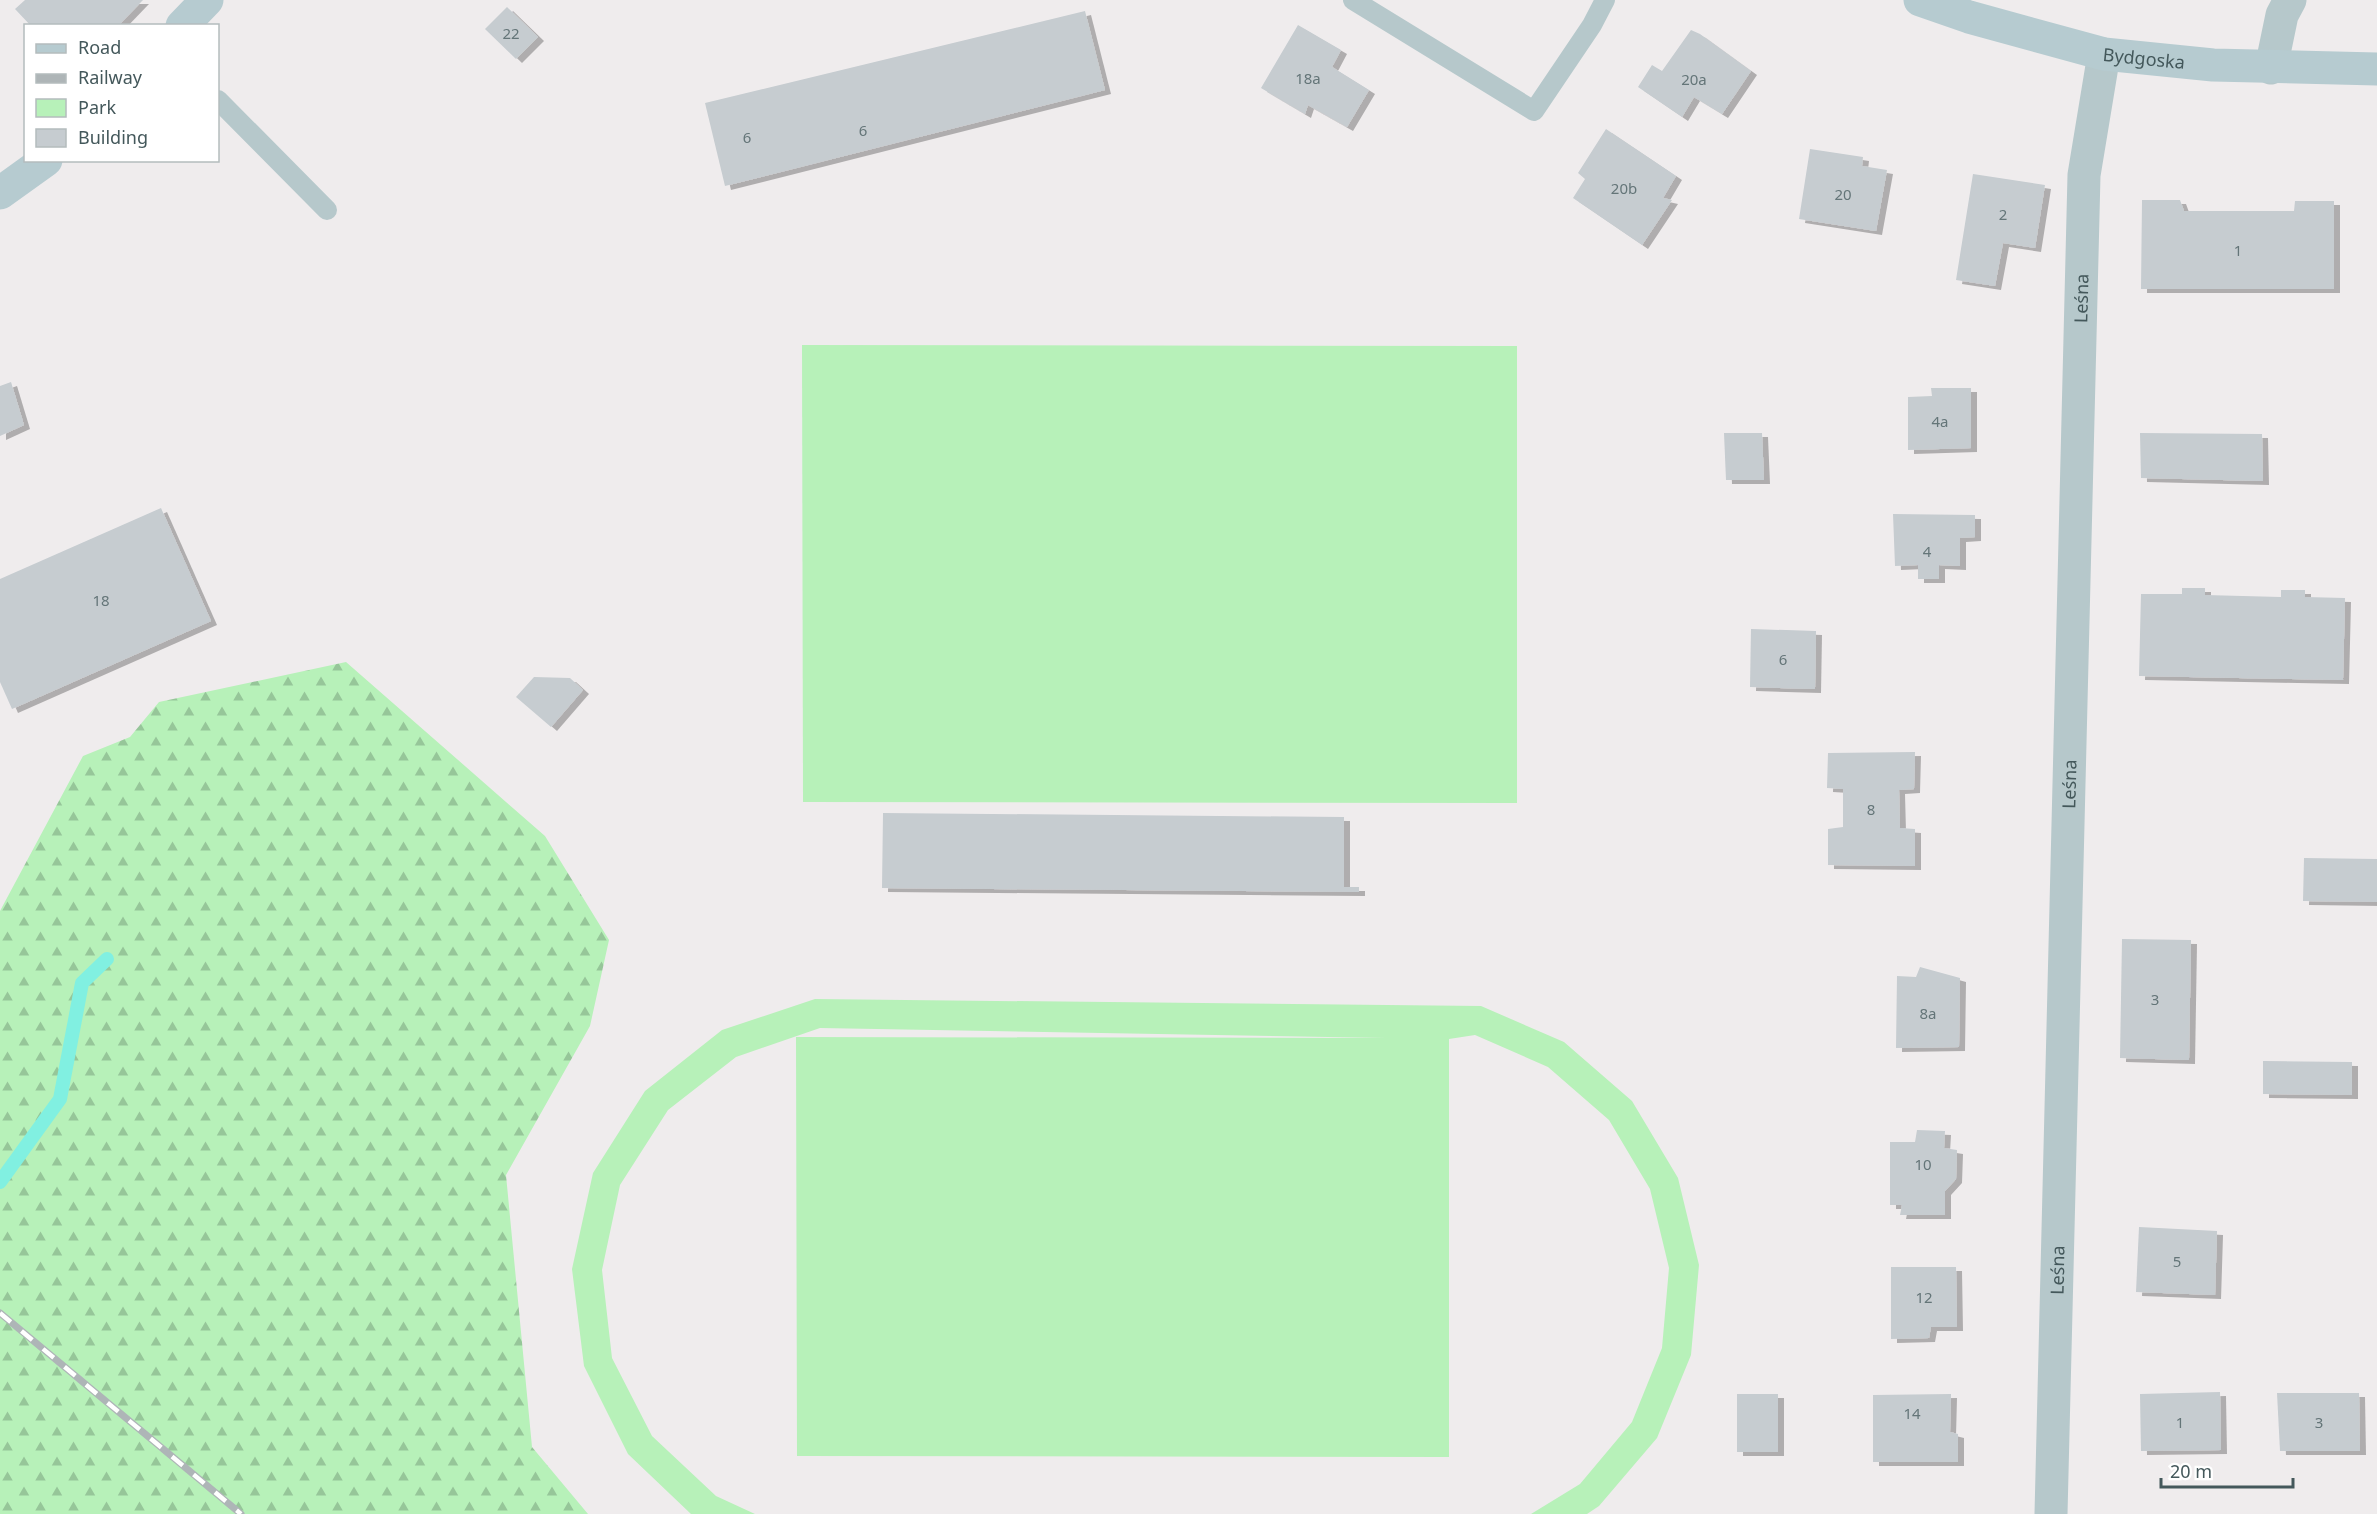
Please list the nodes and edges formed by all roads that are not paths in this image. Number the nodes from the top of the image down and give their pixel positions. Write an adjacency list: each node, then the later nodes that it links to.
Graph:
1 (207, 0): 6 (main road)
2 (1353, 0): 3 (lane)
3 (1605, 0)
4 (1920, 0): 7 (main road, Bydgoska)
5 (2290, 0): 8 (street)
6 (184, 24)
7 (2104, 54): 8 (main road, Bydgoska); 14 (street, Leśna)
8 (2271, 68): 9 (main road, Bydgoska)
9 (2377, 69)
10 (219, 101): 13 (lane)
11 (43, 162): 12 (main road)
12 (0, 193)
13 (327, 210)
14 (2051, 1514)

